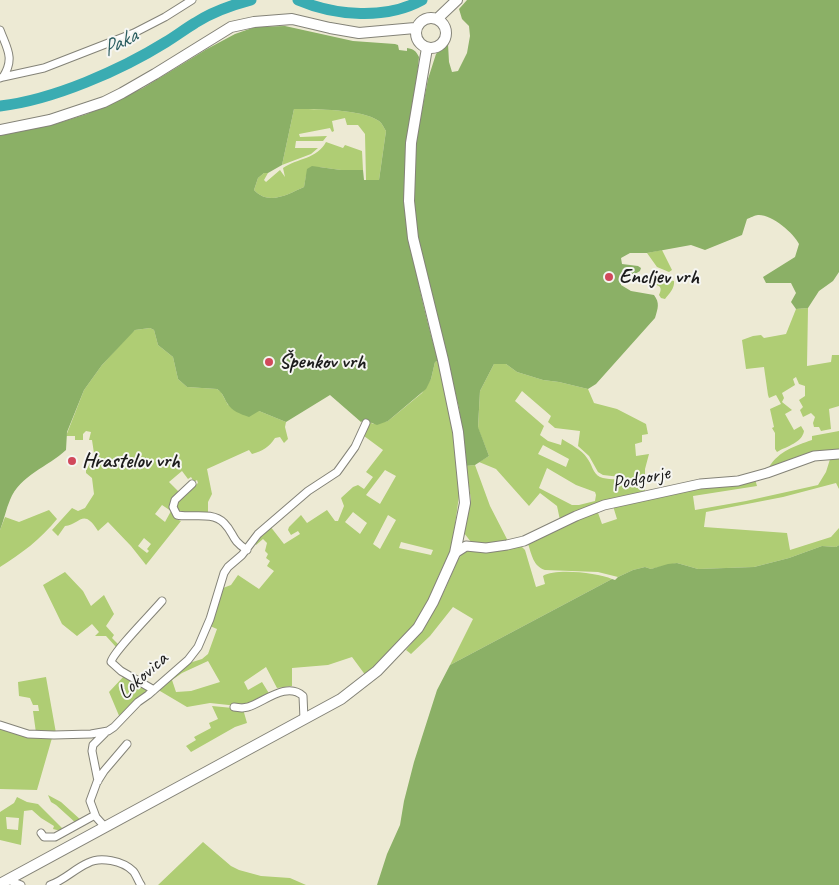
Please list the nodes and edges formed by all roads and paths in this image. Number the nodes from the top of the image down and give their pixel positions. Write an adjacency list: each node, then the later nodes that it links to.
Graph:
1 (192, 0): 7 (street)
2 (458, 0): 3 (main road)
3 (437, 19): 4 (main road); 6 (main road)
4 (415, 28): 6 (main road); 8 (main road)
5 (0, 30): 7 (street)
6 (427, 48): 13 (main road)
7 (1, 77)
8 (0, 130)
9 (366, 423): 12 (street, Lokovica)
10 (839, 454): 13 (street, Podgorje)
11 (192, 484): 12 (street)
12 (247, 550): 15 (street, Lokovica)
13 (455, 553): 17 (main road)
14 (162, 601): 15 (street)
15 (154, 690): 19 (street, Lokovica)
16 (234, 707): 17 (street)
17 (304, 719): 23 (main road)
18 (0, 725): 19 (street)
19 (106, 732): 21 (street, Lokovica)
20 (127, 744): 21 (street)
21 (98, 781): 22 (street)
22 (95, 815): 23 (street); 24 (street)
23 (105, 827): 25 (main road)
24 (40, 833)
25 (4, 882): 26 (street)
26 (21, 885)
27 (50, 885): 28 (street)
28 (141, 885)

